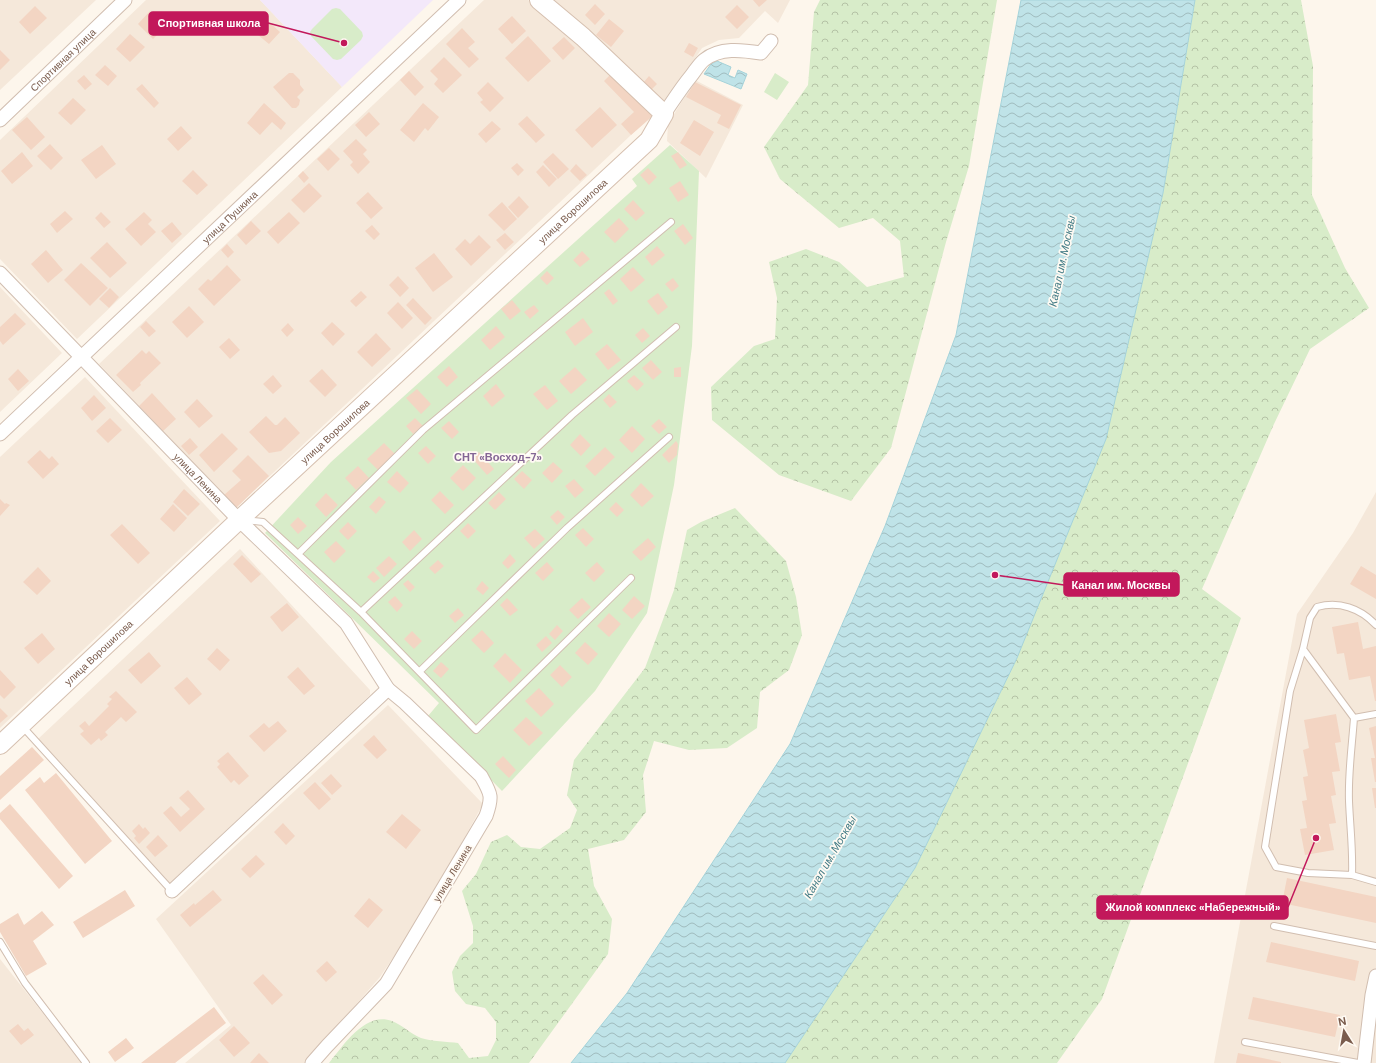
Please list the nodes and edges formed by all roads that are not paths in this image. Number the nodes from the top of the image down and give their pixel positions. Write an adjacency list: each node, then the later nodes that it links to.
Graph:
1 (125, 0): 6 (street, Спортивная улица)
2 (459, 0): 10 (street, улица Пушкина)
3 (539, 0): 5 (street)
4 (771, 41): 5 (street)
5 (664, 114): 13 (street, улица Ворошилова)
6 (0, 120)
7 (671, 222): 14 (lane)
8 (0, 273): 10 (street, улица Ленина)
9 (676, 327): 16 (lane)
10 (82, 358): 11 (street, улица Пушкина); 13 (street, улица Ленина)
11 (0, 434)
12 (669, 437): 19 (lane)
13 (239, 520): 14 (lane); 20 (street, улица Ленина); 23 (street, улица Ворошилова)
14 (298, 554): 16 (lane)
15 (631, 578): 19 (lane)
16 (361, 612): 19 (lane)
17 (1376, 625): 18 (lane)
18 (1303, 649): 22 (lane); 25 (lane)
19 (420, 671)
20 (388, 689): 27 (street); 34 (street, улица Ленина)
21 (1376, 714): 22 (lane)
22 (1354, 718): 25 (lane)
23 (21, 725): 24 (street, улица Ворошилова); 27 (lane)
24 (0, 745)
25 (1352, 875): 26 (lane)
26 (1376, 882)
27 (172, 891)
28 (1274, 926): 30 (lane)
29 (0, 942): 33 (lane)
30 (1376, 946)
31 (1376, 976): 36 (street)
32 (1245, 1042): 35 (lane)
33 (86, 1063)
34 (312, 1063)
35 (1358, 1063)
36 (1364, 1063)

